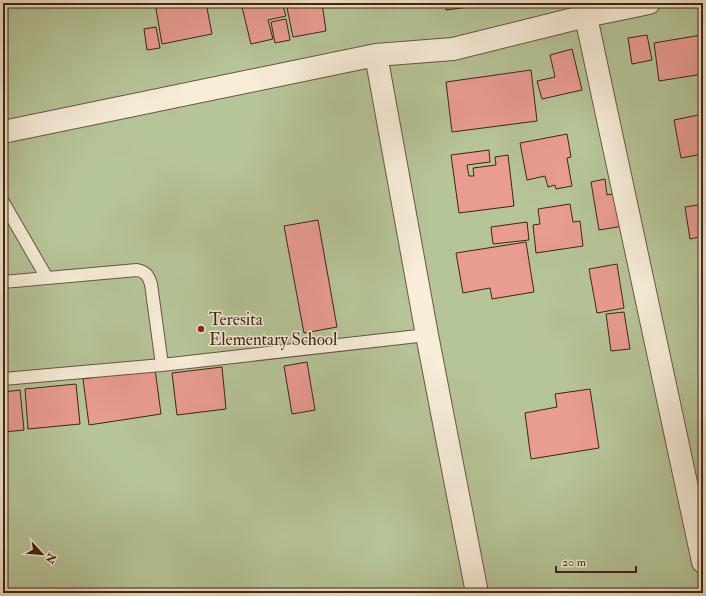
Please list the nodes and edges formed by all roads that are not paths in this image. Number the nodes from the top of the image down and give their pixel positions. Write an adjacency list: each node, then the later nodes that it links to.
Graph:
1 (649, 3): 2 (street)
2 (584, 10): 3 (street); 11 (street)
3 (376, 55): 4 (street); 8 (street)
4 (3, 132)
5 (3, 202): 6 (lane)
6 (47, 278): 7 (lane); 9 (lane)
7 (3, 282)
8 (427, 335): 9 (lane); 12 (street)
9 (162, 364): 10 (lane)
10 (3, 379)
11 (703, 562)
12 (477, 593)

